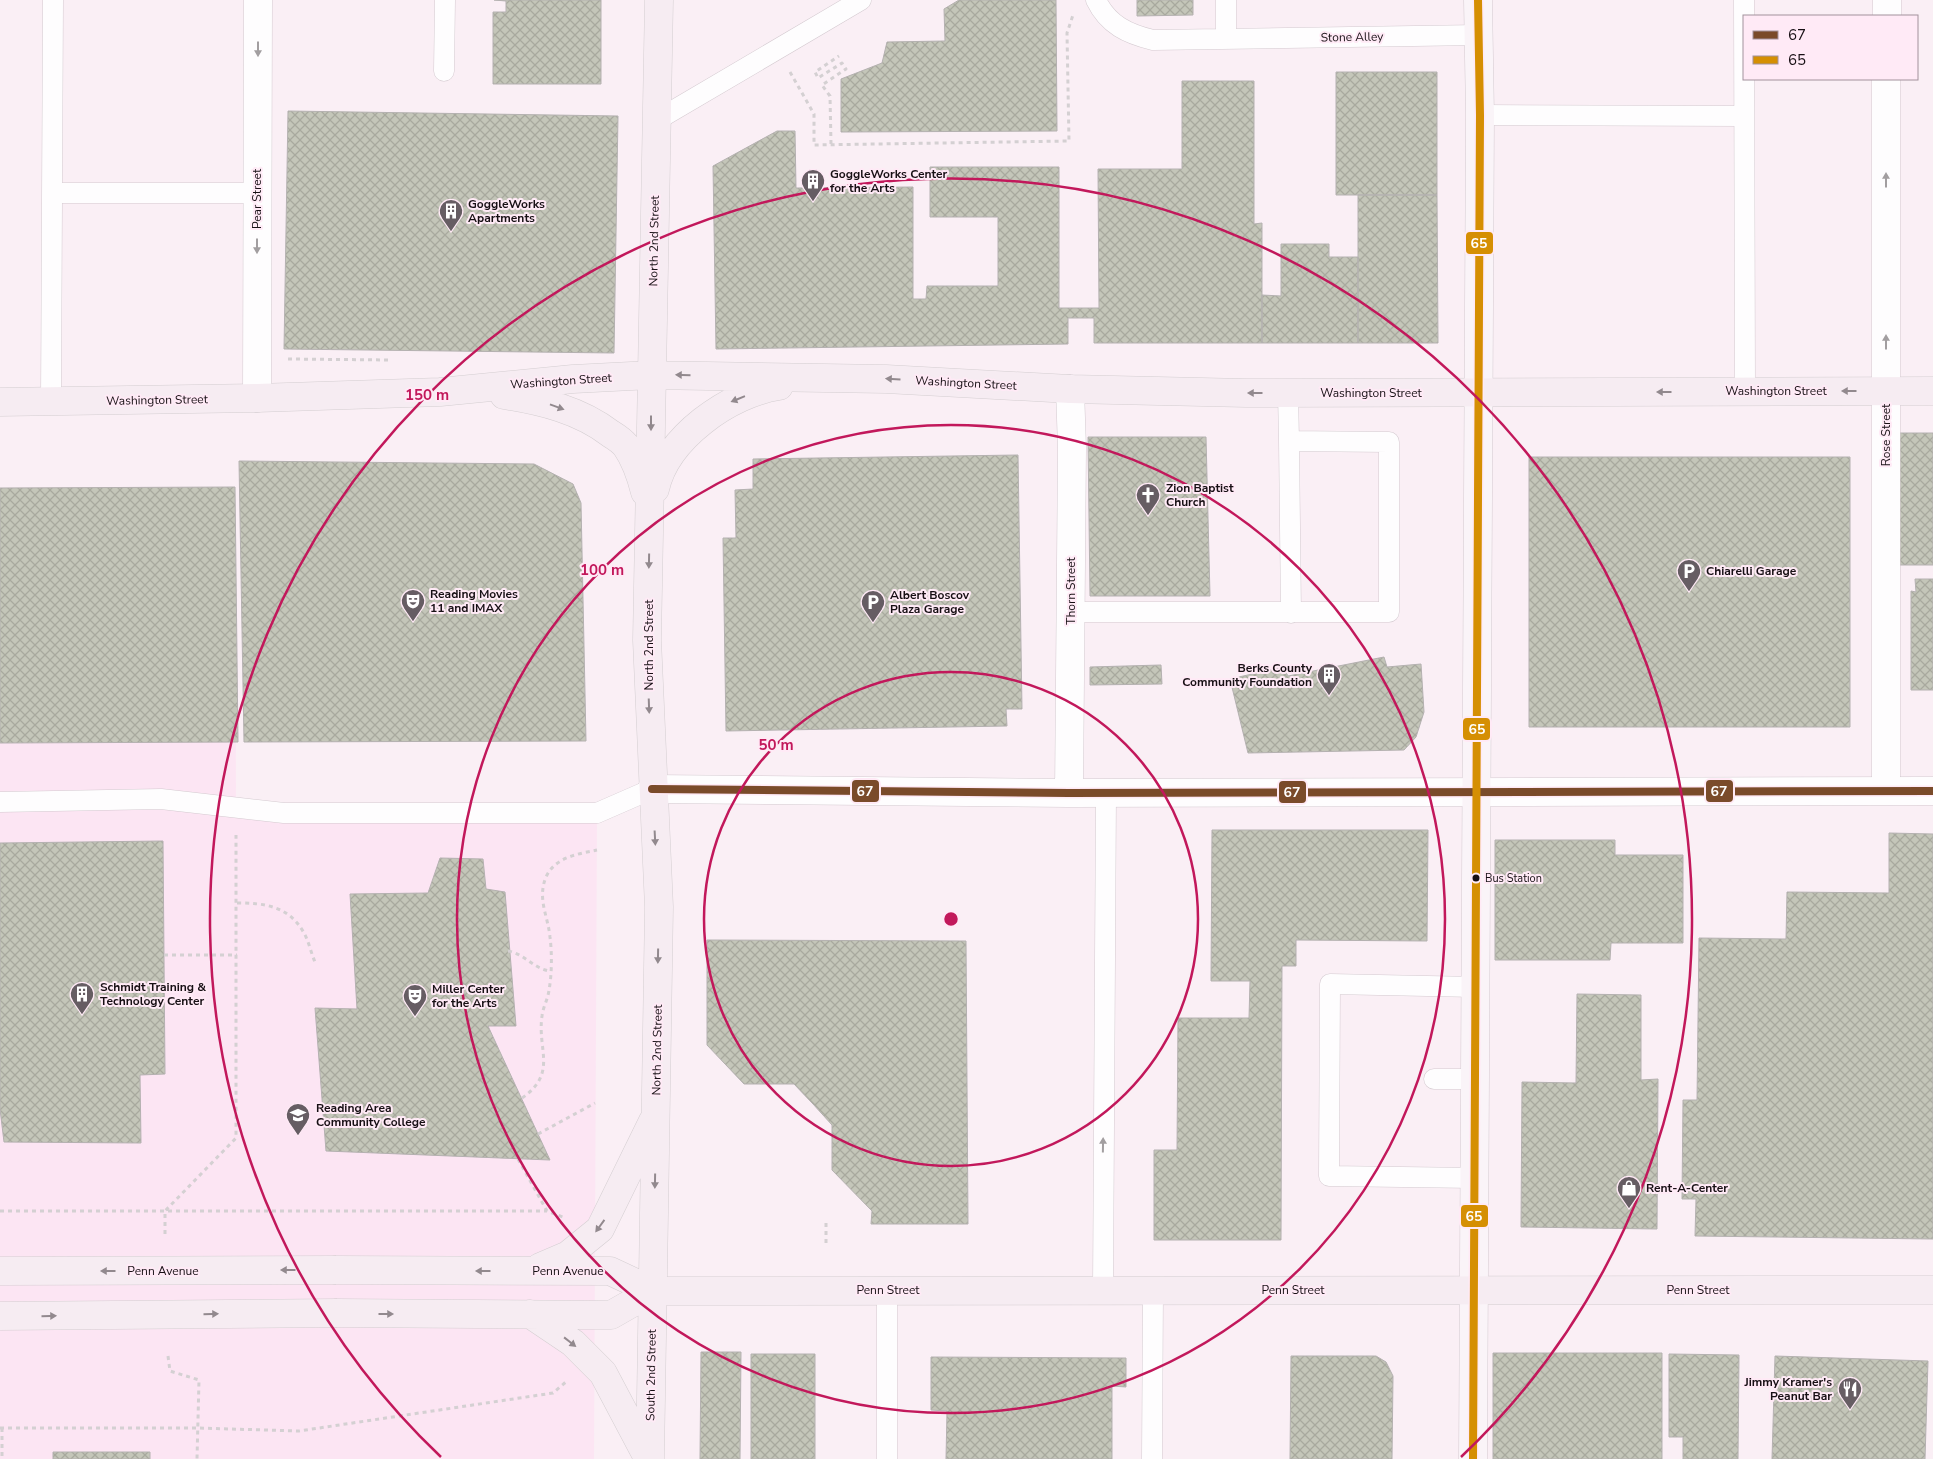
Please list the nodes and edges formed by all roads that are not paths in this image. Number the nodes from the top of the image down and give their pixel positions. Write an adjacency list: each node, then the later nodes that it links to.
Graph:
1 (53, 0): 21 (lane)
2 (258, 0): 22 (street, Pear Street, one-way to 22)
3 (445, 0): 15 (lane)
4 (659, 0): 20 (main road, North 2nd Street)
5 (861, 0): 20 (lane)
6 (1096, 0): 14 (lane, Stone Alley)
7 (1226, 0): 14 (lane)
8 (1478, 0): 13 (street)
9 (1744, 0): 11 (lane)
10 (1886, 0): 12 (street)
11 (1744, 15)
12 (1886, 15)
13 (1478, 35): 14 (lane, Stone Alley); 18 (street)
14 (1226, 39)
15 (444, 71)
16 (1744, 80): 19 (lane)
17 (1886, 80): 27 (street, Rose Street, one-way to 17)
18 (1480, 115): 19 (lane); 31 (street)
19 (1744, 116): 26 (lane)
20 (657, 120): 23 (main road, North 2nd Street)
21 (53, 193): 22 (lane); 34 (lane)
22 (257, 193): 32 (street, Pear Street, one-way to 32)
23 (651, 375): 24 (main road, Washington Street, one-way to 23); 29 (main road, Washington Street); 36 (main road, North 2nd Street, one-way to 36)
24 (836, 379): 25 (main road, Washington Street, one-way to 24); 36 (main road, one-way to 36)
25 (1070, 389): 30 (main road, Washington Street, one-way to 25); 37 (street, Thorn Street)
26 (1745, 391): 27 (main road, Washington Street, one-way to 26); 31 (main road, Washington Street, one-way to 31)
27 (1886, 391): 28 (main road, Washington Street); 40 (street, Rose Street)
28 (1933, 391)
29 (440, 392): 32 (main road, Washington Street); 36 (main road, one-way to 36)
30 (1288, 393): 31 (main road, Washington Street); 35 (lane)
31 (1479, 393): 42 (street)
32 (257, 398): 34 (main road, Washington Street)
33 (0, 402): 34 (main road, Washington Street)
34 (51, 403)
35 (1289, 441): 38 (lane); 38 (lane)
36 (650, 512): 39 (main road, North 2nd Street, one-way to 39)
37 (1070, 612): 38 (lane); 43 (street, Thorn Street)
38 (1292, 613)
39 (652, 789): 43 (street); 45 (lane); 49 (main road, North 2nd Street, one-way to 49)
40 (1886, 791): 41 (street); 42 (street)
41 (1933, 791)
42 (1477, 792): 44 (street); 46 (street)
43 (1070, 793): 44 (street)
44 (1106, 793): 54 (lane, one-way to 44)
45 (0, 802)
46 (1476, 987): 48 (street); 50 (lane)
47 (1434, 1079): 48 (lane)
48 (1476, 1079): 50 (street)
49 (656, 1114): 52 (main road, one-way to 52); 58 (main road, North 2nd Street, one-way to 58)
50 (1475, 1178): 56 (street)
51 (0, 1270): 52 (main road, Penn Avenue, one-way to 51, bridge)
52 (532, 1271): 58 (main road, Penn Avenue)
53 (888, 1290): 54 (main road, Penn Street); 58 (main road, Penn Street); 62 (lane)
54 (1102, 1290): 55 (main road, Penn Street)
55 (1152, 1290): 56 (main road, Penn Street); 63 (lane)
56 (1474, 1290): 57 (main road, Penn Street); 64 (street)
57 (1933, 1290)
58 (653, 1291): 59 (main road); 61 (main road, South 2nd Street)
59 (530, 1314): 60 (main road, one-way to 59, bridge); 61 (main road, one-way to 61)
60 (0, 1316)
61 (649, 1459)
62 (887, 1459)
63 (1152, 1459)
64 (1473, 1459)

